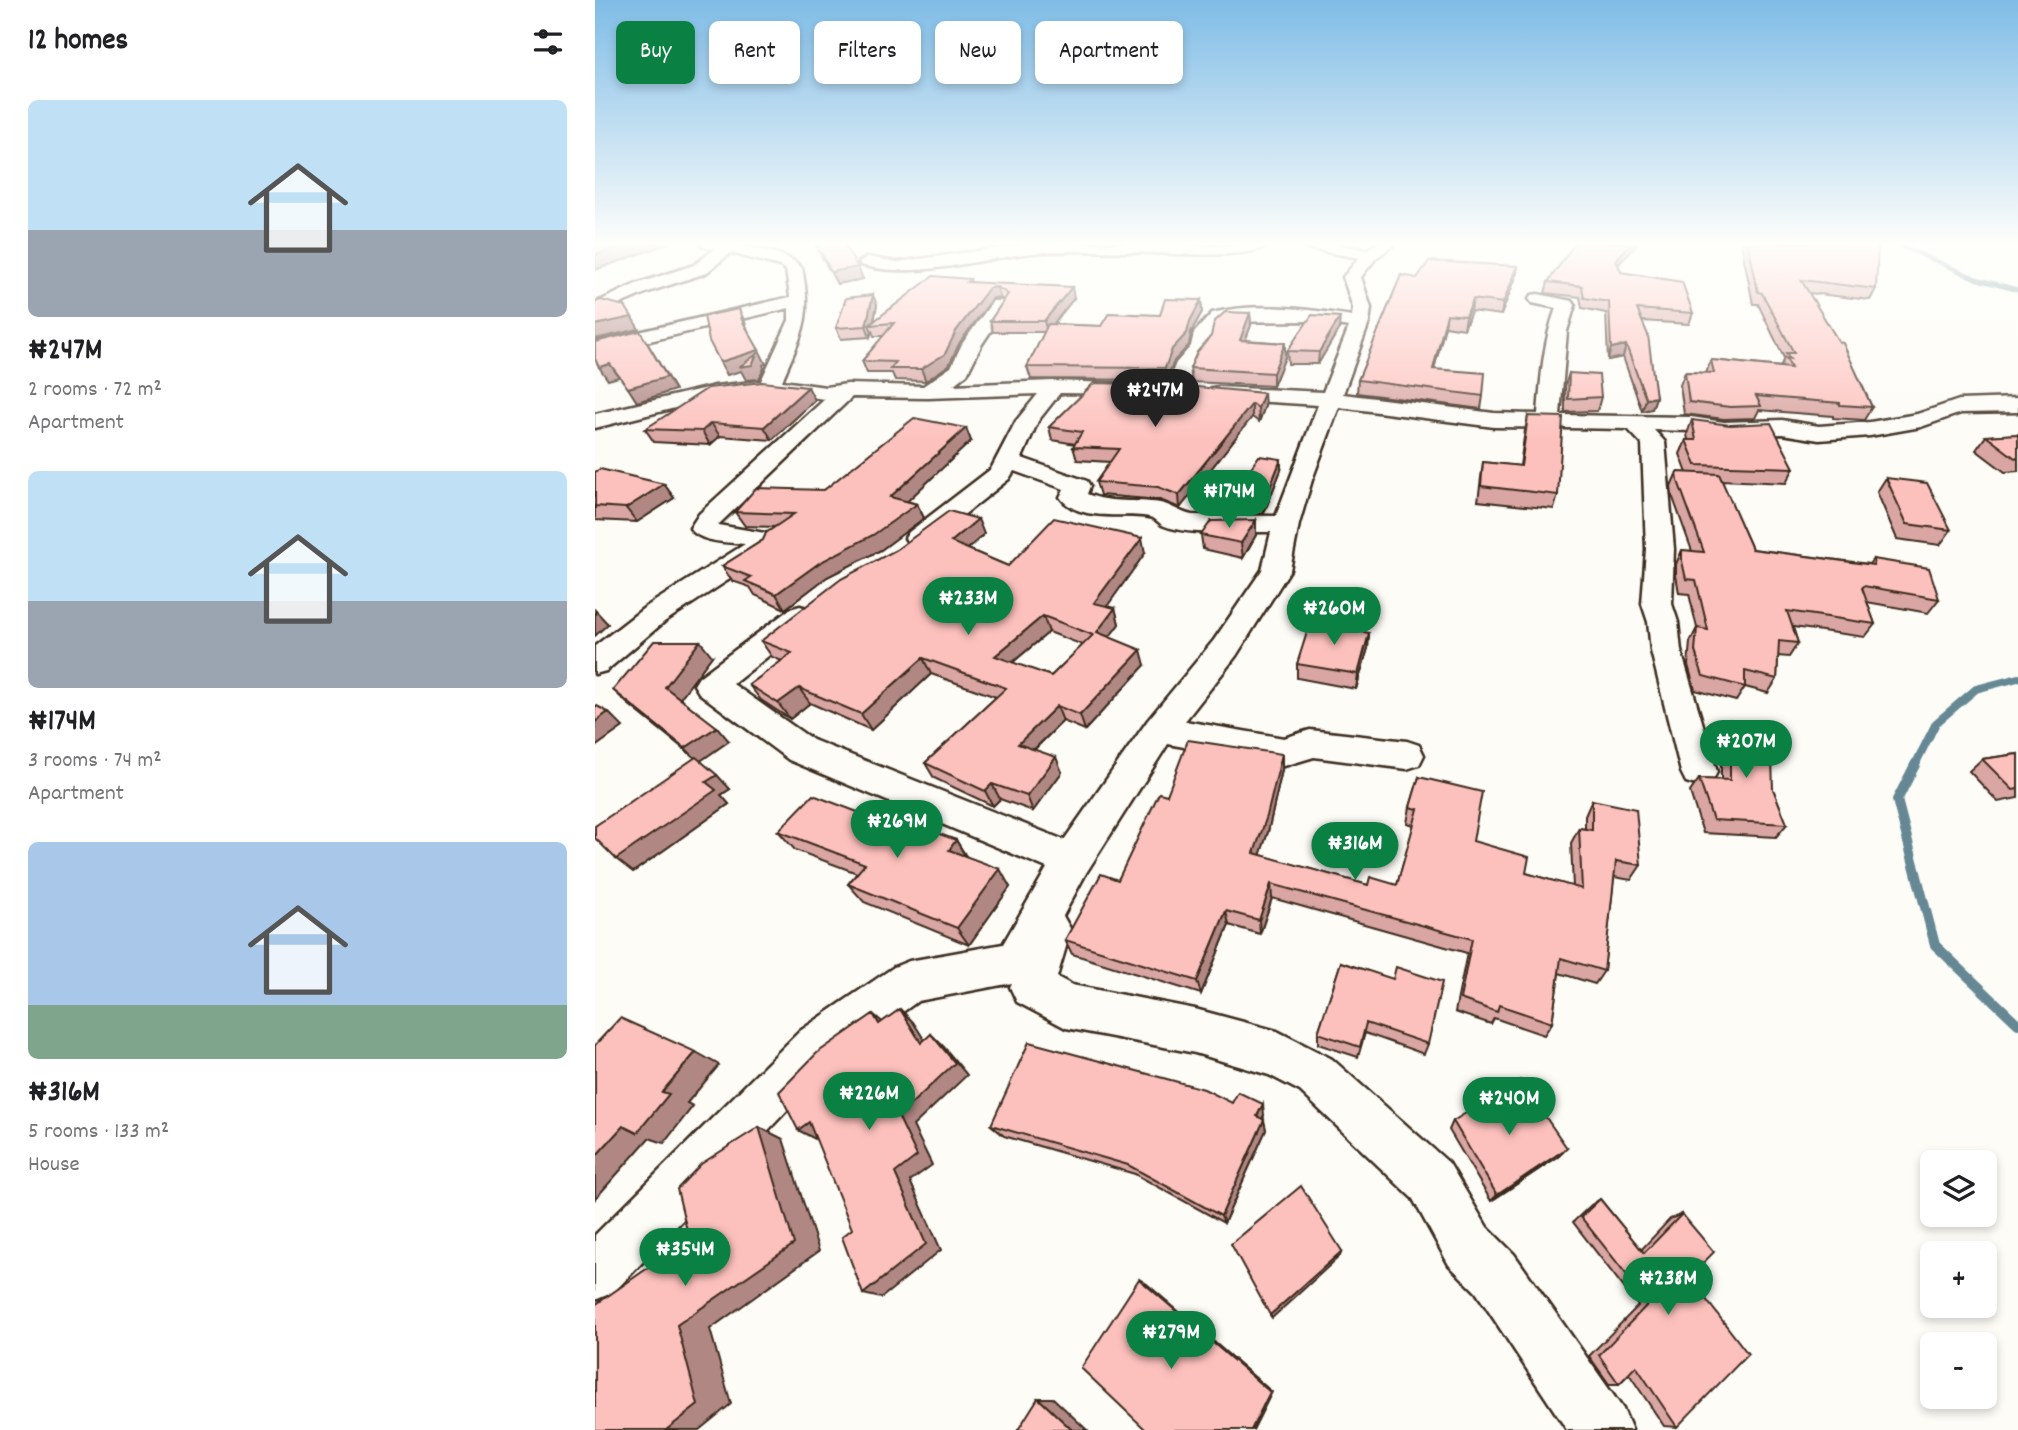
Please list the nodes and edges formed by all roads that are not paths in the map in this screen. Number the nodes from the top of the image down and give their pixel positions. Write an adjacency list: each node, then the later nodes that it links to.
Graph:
1 (758, 310): 7 (street)
2 (799, 310): 8 (street)
3 (996, 310): 12 (street)
4 (1362, 310): 6 (street)
5 (1565, 310): 16 (street)
6 (1360, 323): 10 (street); 13 (street)
7 (595, 348)
8 (769, 386): 11 (street); 15 (street)
9 (1053, 387): 10 (street); 12 (street); 18 (street)
10 (1176, 389): 13 (street)
11 (847, 390): 12 (street); 22 (street)
12 (928, 392)
13 (1330, 399): 16 (street); 19 (street)
14 (2018, 405): 17 (street)
15 (595, 421)
16 (1548, 423): 17 (street)
17 (1635, 425): 25 (street)
18 (1011, 462): 19 (street); 20 (street)
19 (1286, 524): 23 (street)
20 (892, 558)
21 (828, 595): 26 (street)
22 (595, 663)
23 (1160, 729): 24 (street); 26 (street)
24 (1406, 755)
25 (1699, 772)
26 (1072, 861): 27 (street); 28 (street)
27 (595, 1273)
28 (1602, 1430)

